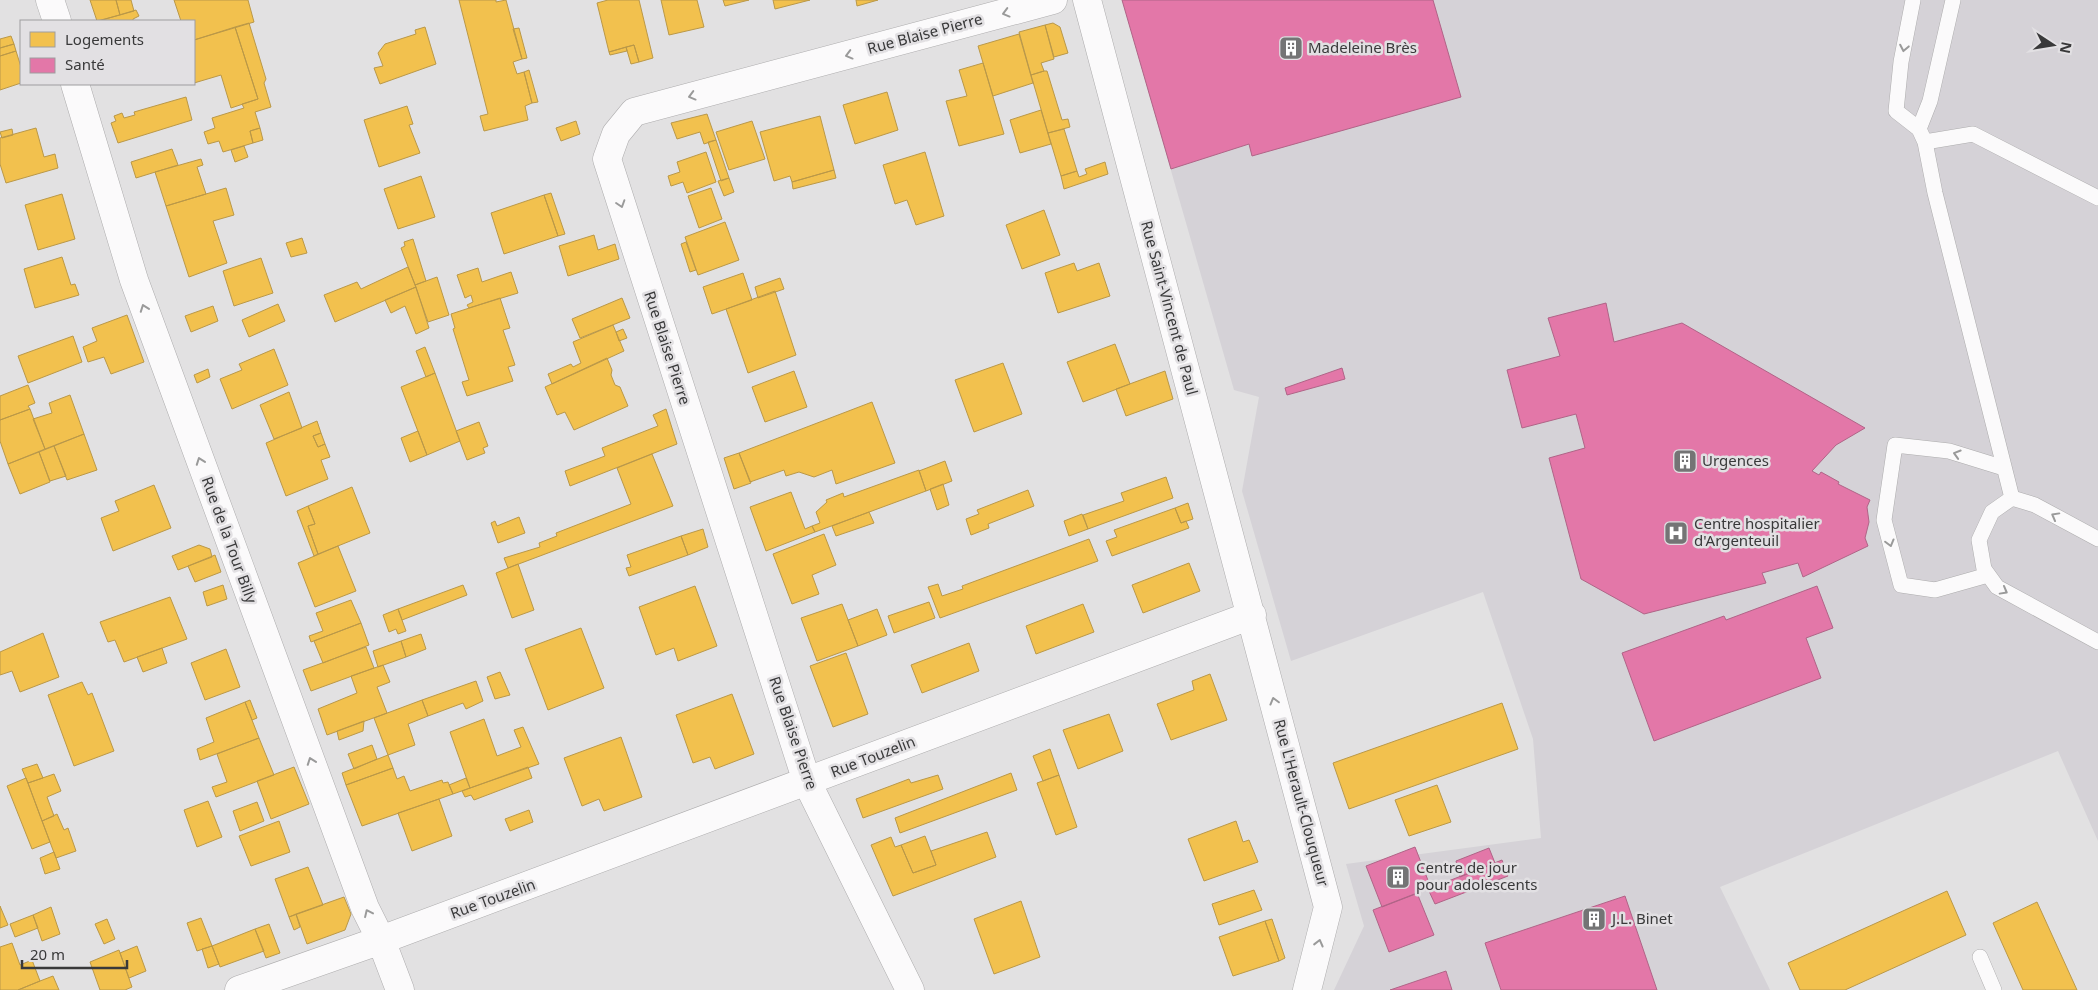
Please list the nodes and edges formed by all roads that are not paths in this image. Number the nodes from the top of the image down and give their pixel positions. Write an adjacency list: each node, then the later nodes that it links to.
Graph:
1 (50, 0): 6 (street)
2 (1053, 0): 16 (street, Rue Blaise Pierre, one-way to 16)
3 (1087, 0): 14 (street, Rue Saint-Vincent de Paul)
4 (1913, 0): 8 (lane, one-way to 8)
5 (1953, 0): 8 (lane)
6 (57, 20)
7 (75, 85): 17 (street, Rue de la Tour Billy, one-way to 7)
8 (1922, 135): 9 (lane); 10 (lane)
9 (2098, 198)
10 (2004, 468): 11 (lane); 13 (lane, one-way to 13)
11 (2012, 498): 12 (lane, one-way to 11); 13 (lane)
12 (2098, 539)
13 (1988, 575): 15 (lane, one-way to 15)
14 (1252, 616): 16 (street, Rue Touzelin); 22 (street, Rue L'Herault-Clouqueur, one-way to 14)
15 (2098, 642)
16 (807, 782): 17 (street, Rue Touzelin); 21 (street, Rue Blaise Pierre)
17 (381, 940): 19 (street, Rue Touzelin); 20 (street, Rue de la Tour Billy)
18 (1980, 957): 23 (lane)
19 (239, 990)
20 (400, 990)
21 (910, 990)
22 (1307, 990)
23 (1994, 990)

